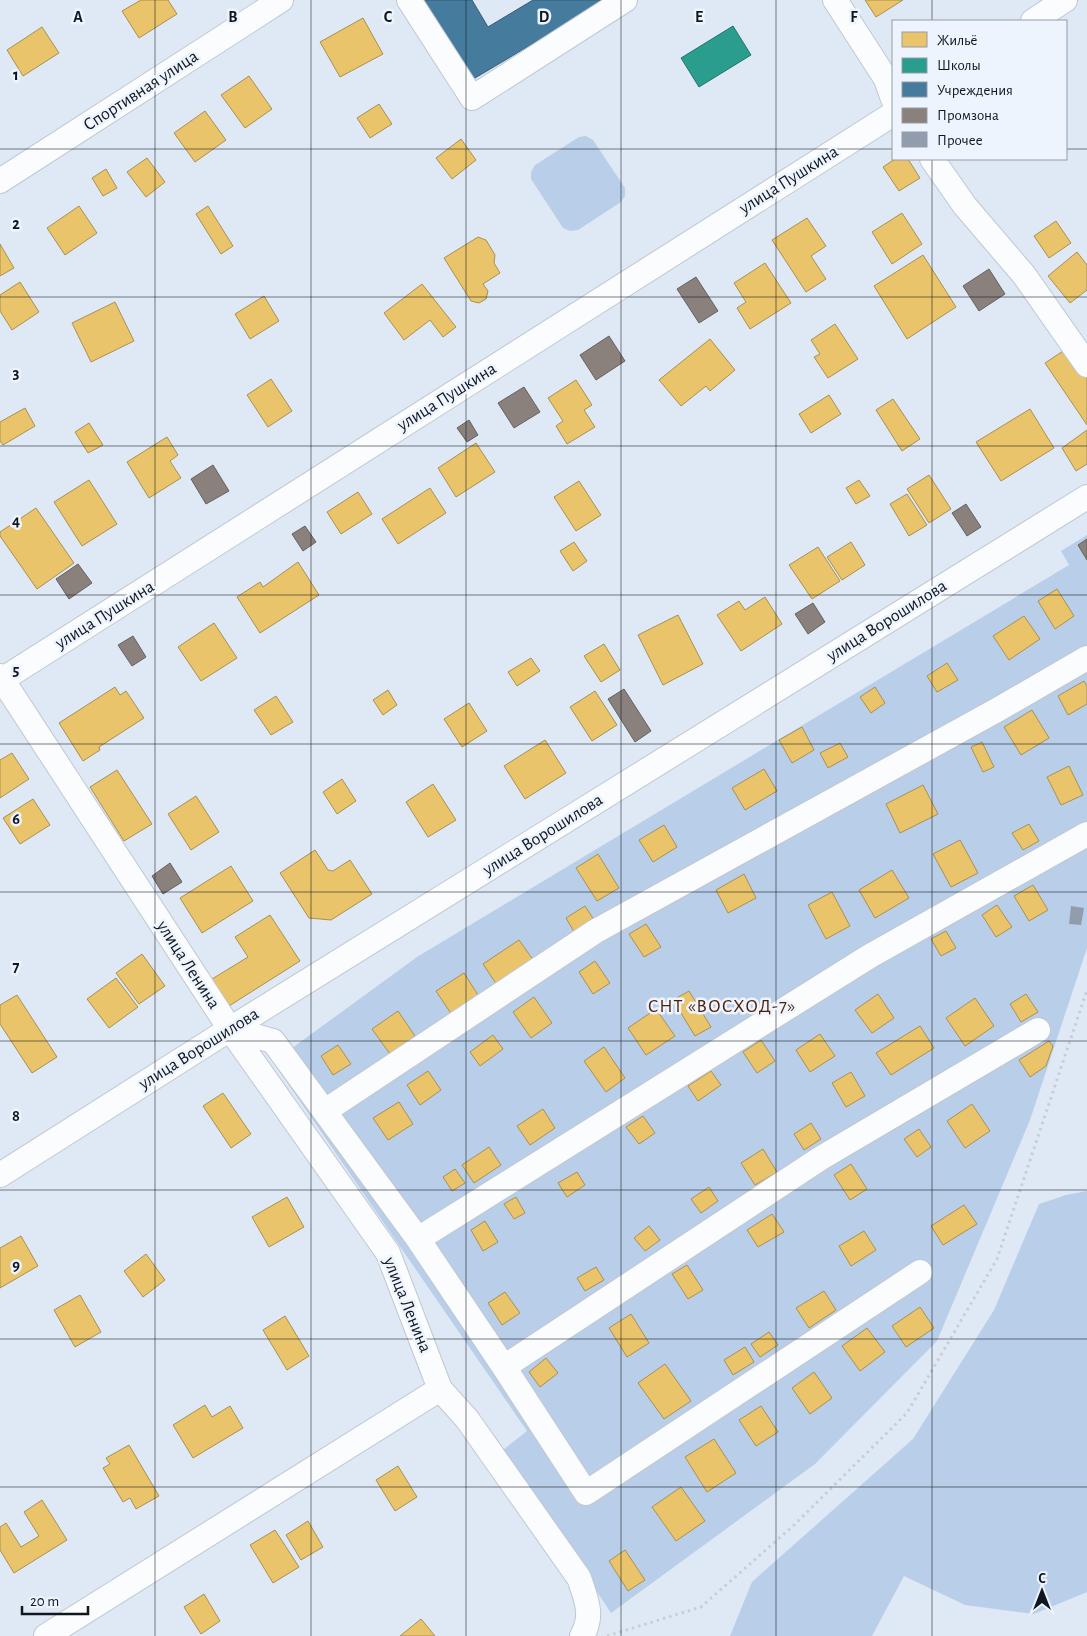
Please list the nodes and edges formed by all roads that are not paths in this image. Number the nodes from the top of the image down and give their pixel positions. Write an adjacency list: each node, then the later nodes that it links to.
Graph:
1 (281, 0): 10 (street, Спортивная улица)
2 (409, 0): 3 (street)
3 (625, 0)
4 (836, 0): 7 (street)
5 (1065, 0): 6 (street)
6 (1035, 20)
7 (892, 96)
8 (892, 115): 14 (street, улица Пушкина)
9 (933, 160): 11 (street)
10 (0, 181)
11 (1087, 364)
12 (1087, 497): 16 (street, улица Ворошилова)
13 (1087, 658): 18 (street)
14 (1, 679): 16 (street, улица Ленина)
15 (1087, 834): 20 (street)
16 (230, 1029): 18 (street); 19 (street, улица Ворошилова); 23 (street, улица Ленина)
17 (1038, 1030): 22 (street)
18 (325, 1111): 20 (street)
19 (0, 1175)
20 (418, 1239): 22 (street)
21 (920, 1272): 22 (street)
22 (504, 1366)
23 (440, 1388): 24 (street); 25 (street, улица Ленина)
24 (46, 1636)
25 (582, 1636)

